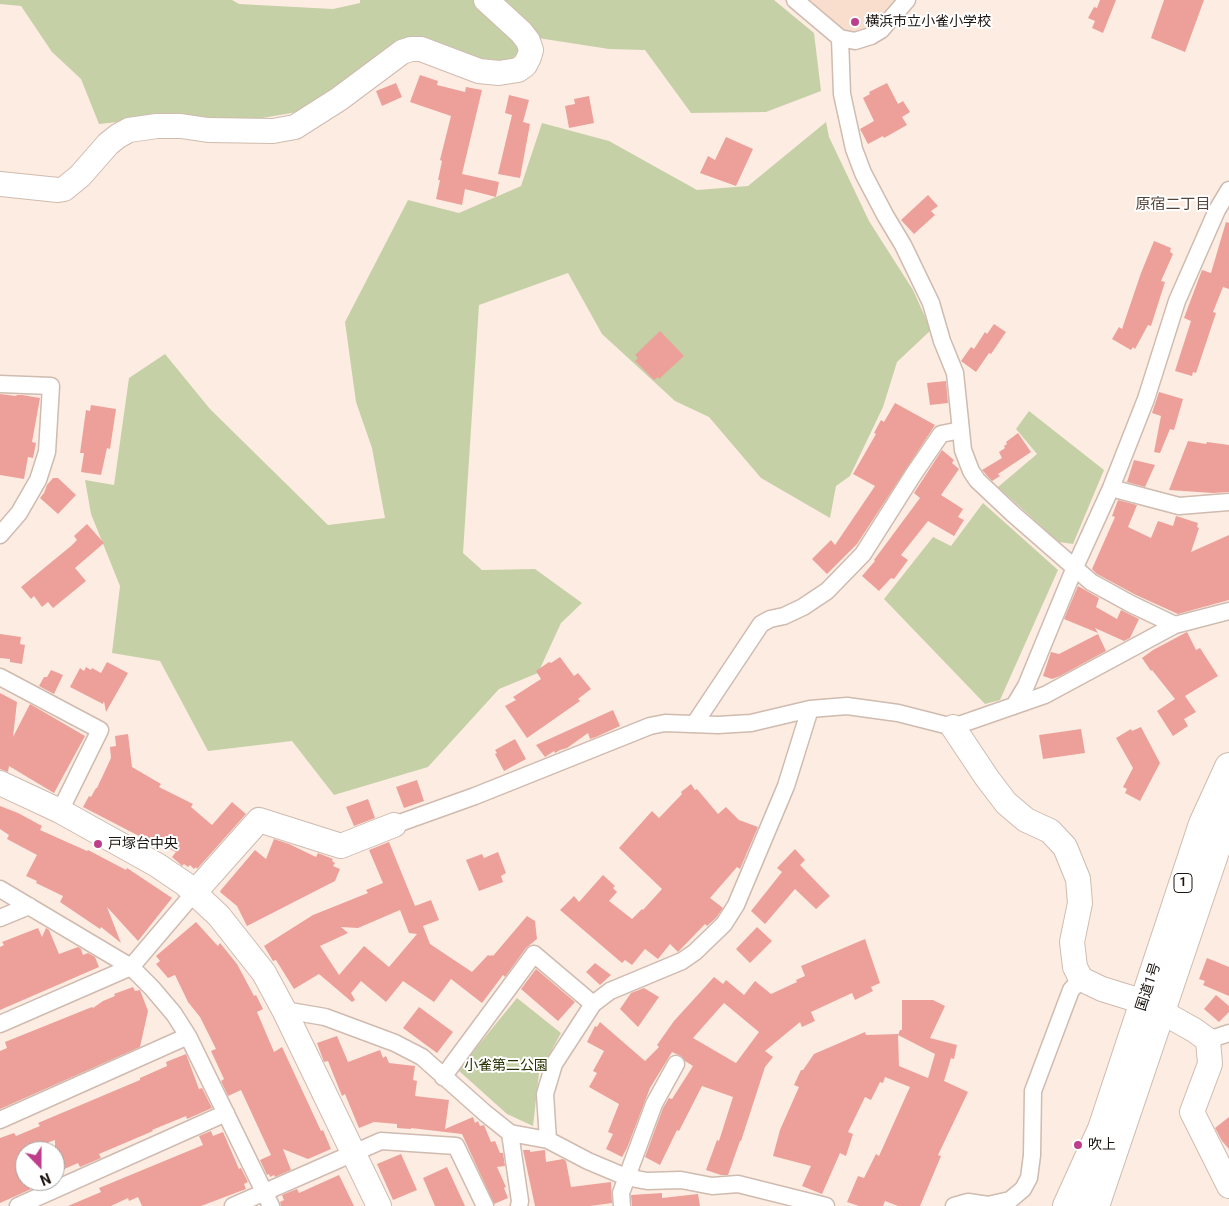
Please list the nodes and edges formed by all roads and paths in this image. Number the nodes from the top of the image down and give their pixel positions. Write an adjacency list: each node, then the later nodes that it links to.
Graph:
1 (486, 0): 5 (street)
2 (795, 0): 4 (street)
3 (907, 0): 4 (street)
4 (840, 38): 8 (street)
5 (0, 184)
6 (1229, 190): 9 (street)
7 (0, 384): 11 (street)
8 (961, 430): 12 (street); 18 (street)
9 (1111, 488): 10 (street); 12 (street)
10 (1229, 502)
11 (0, 535)
12 (1075, 567): 14 (street); 16 (street)
13 (1229, 611): 14 (street)
14 (1176, 626): 16 (street)
15 (0, 677): 23 (street)
16 (1014, 706): 19 (street)
17 (810, 709): 18 (street); 19 (street); 31 (street)
18 (695, 723): 24 (street)
19 (953, 727): 30 (street)
20 (1229, 767): 32 (highway, 国道1号 / 1)
21 (0, 783): 23 (street)
22 (1229, 810): 32 (highway, 国道1号 / 1)
23 (60, 811): 26 (street)
24 (394, 825): 26 (street)
25 (0, 889): 27 (street)
26 (194, 893): 29 (street); 33 (street)
27 (29, 906): 28 (street); 29 (street)
28 (0, 918)
29 (131, 967): 34 (street); 35 (street)
30 (1081, 979): 32 (street); 56 (street)
31 (593, 1004): 38 (street); 42 (street)
32 (1153, 1007): 36 (street); 57 (highway, 国道1号 / 1); 58 (highway, 国道1号 / 1)
33 (284, 1010): 38 (street); 43 (street)
34 (0, 1024)
35 (188, 1036): 39 (street); 40 (street)
36 (1218, 1036): 44 (street)
37 (676, 1064): 45 (street)
38 (443, 1077): 41 (street)
39 (226, 1113): 47 (street); 49 (street)
40 (0, 1120)
41 (510, 1133): 42 (street); 53 (street)
42 (548, 1140): 45 (street)
43 (354, 1152): 47 (street); 51 (street); 52 (street)
44 (1221, 1162): 46 (street)
45 (626, 1178): 48 (street); 54 (street)
46 (1229, 1186)
47 (268, 1199): 50 (street)
48 (800, 1203): 55 (street)
49 (18, 1206)
50 (233, 1206)
51 (379, 1206)
52 (485, 1206)
53 (519, 1206)
54 (622, 1206)
55 (826, 1206)
56 (954, 1206)
57 (1066, 1206)
58 (1095, 1206)

